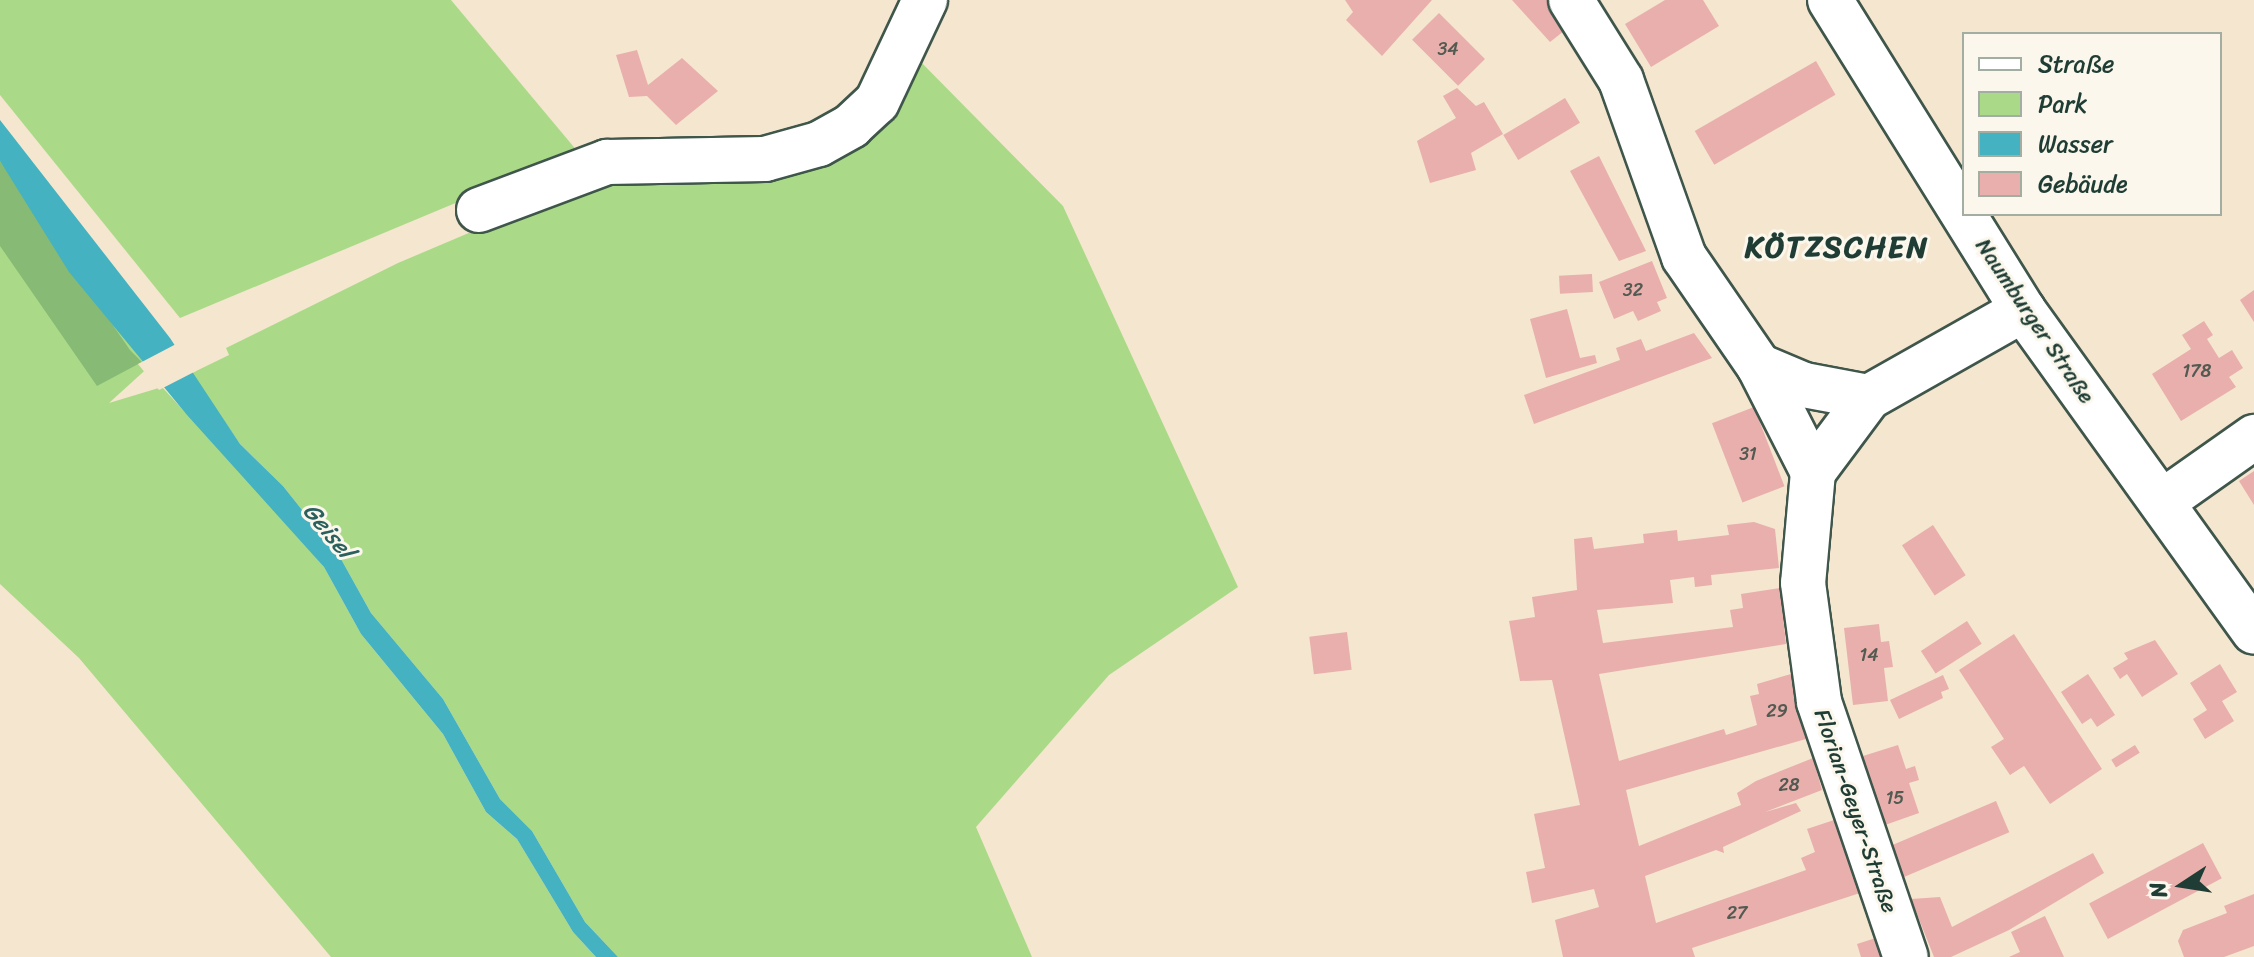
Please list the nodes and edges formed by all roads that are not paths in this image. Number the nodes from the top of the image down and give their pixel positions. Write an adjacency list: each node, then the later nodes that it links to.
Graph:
1 (925, 0): 4 (street)
2 (1571, 0): 8 (street)
3 (1830, 0): 5 (street, Naumburger Straße)
4 (479, 210)
5 (1962, 212)
6 (1964, 216): 7 (street, Naumburger Straße)
7 (2023, 310): 9 (street); 12 (street, Naumburger Straße)
8 (1759, 366): 9 (street); 11 (street)
9 (1869, 397): 11 (street)
10 (2254, 437): 12 (street)
11 (1813, 472): 14 (street, Florian-Geyer-Straße)
12 (2162, 502): 13 (street, Naumburger Straße)
13 (2254, 632)
14 (1906, 957)

